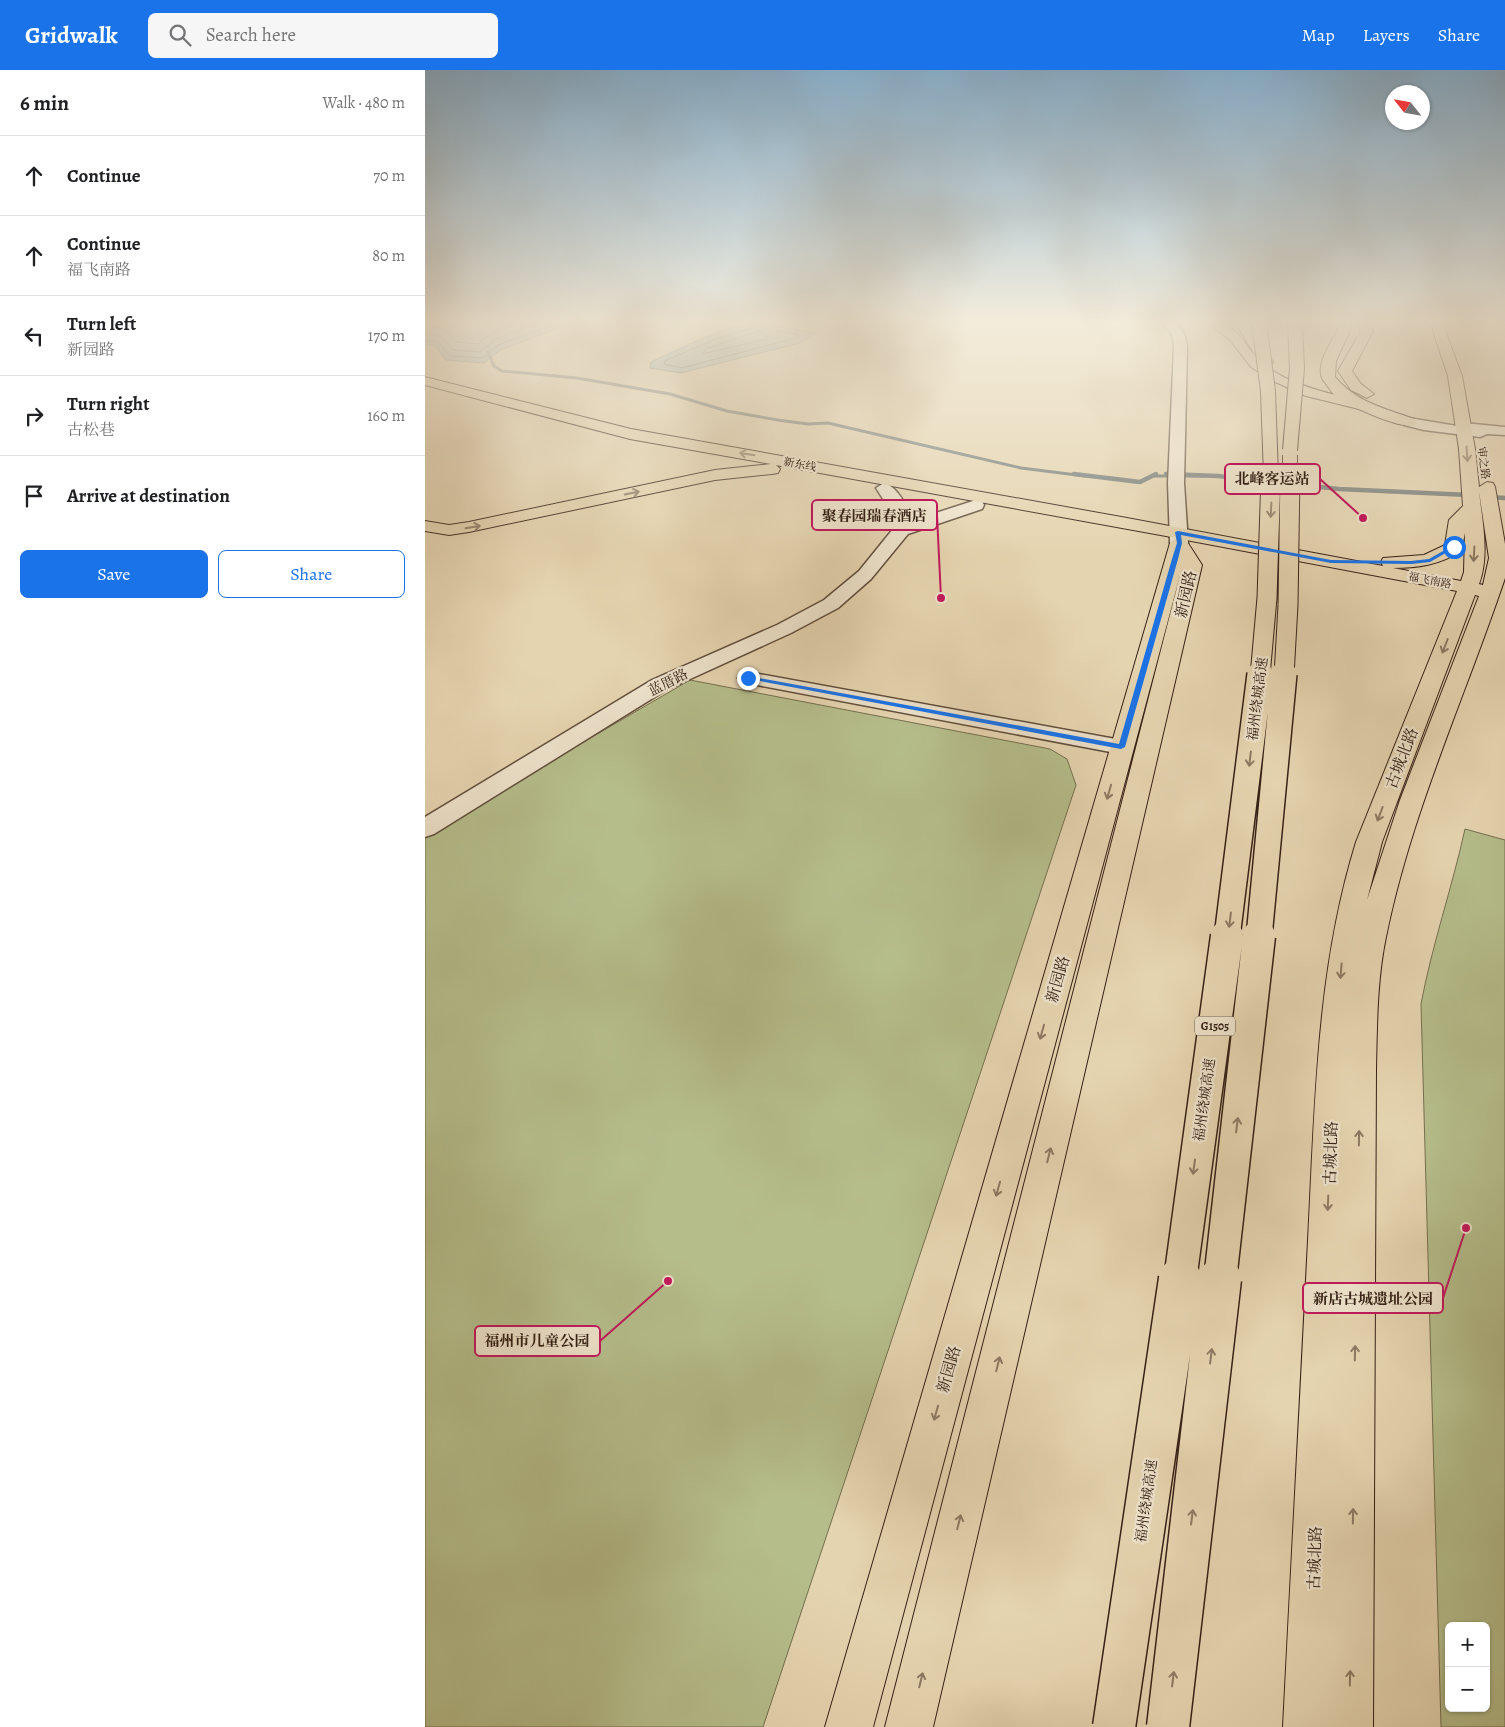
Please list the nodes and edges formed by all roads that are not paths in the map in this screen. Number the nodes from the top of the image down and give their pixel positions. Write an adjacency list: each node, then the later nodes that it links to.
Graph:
1 (493, 399): 19 (main road, 新东线, one-way to 1)
2 (1180, 399): 24 (street)
3 (1269, 399): 33 (main road, 福州绕城高速 / G1505, one-way to 33, bridge)
4 (1285, 399): 16 (main road, 福州绕城高速 / G1505, bridge)
5 (1294, 399): 16 (main road, bridge)
6 (1338, 399): 10 (main road)
7 (1352, 399): 10 (main road)
8 (1376, 399): 11 (main road)
9 (1459, 399): 14 (main road, 审之路)
10 (1367, 407): 12 (main road)
11 (1422, 412): 14 (street)
12 (1409, 422): 14 (street)
13 (1479, 423): 14 (street); 15 (street); 17 (main road, 审之路)
14 (1463, 426): 21 (main road, 审之路, one-way to 21)
15 (1505, 431)
16 (1290, 450): 34 (main road, 福州绕城高速 / G1505, one-way to 16, bridge)
17 (1483, 451)
18 (1486, 477): 21 (main road, 审之路)
19 (882, 483): 20 (main road, 新东线); 22 (main road, 新东线, one-way to 19); 23 (street); 24 (main road, 新东线)
20 (976, 505): 23 (street); 24 (main road, 新东线)
21 (1481, 506): 25 (main road); 26 (main road, one-way to 26); 27 (main road, 审之路)
22 (425, 526)
23 (902, 530): 30 (street, 蓝厝路)
24 (1178, 538): 26 (main road, 福飞南路); 27 (main road, 福飞南路); 29 (main road, 新园路); 32 (main road, 新园路, one-way to 24)
25 (1505, 539)
26 (1331, 562): 27 (main road, 福飞南路)
27 (1486, 598): 35 (main road, 古城北路, one-way to 35); 36 (main road, 古城北路, one-way to 27)
28 (748, 678): 29 (street)
29 (1121, 747): 31 (main road, 新园路, one-way to 31)
30 (425, 828)
31 (849, 1727)
32 (909, 1727)
33 (1114, 1727)
34 (1168, 1727)
35 (1307, 1727)
36 (1349, 1727)

